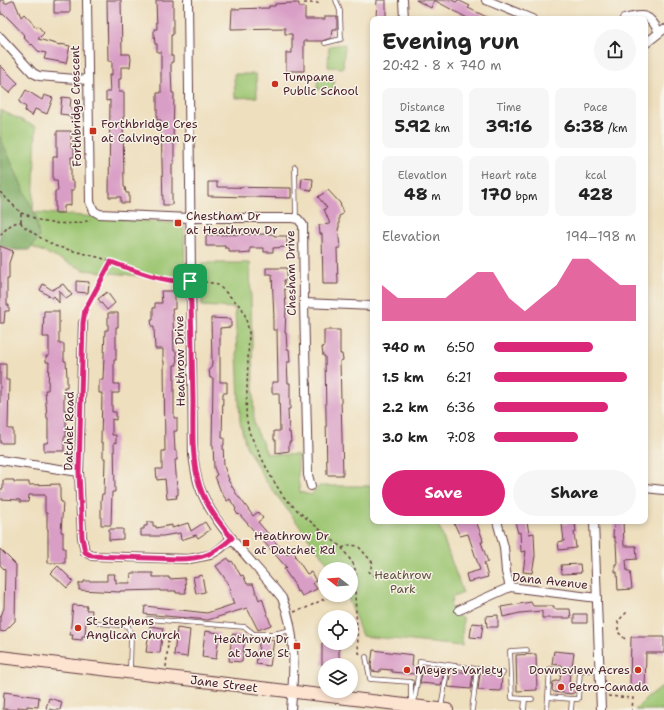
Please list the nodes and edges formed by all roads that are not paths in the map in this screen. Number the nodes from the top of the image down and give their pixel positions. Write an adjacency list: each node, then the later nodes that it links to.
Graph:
1 (87, 0): 13 (street, Forthbridge Crescent)
2 (188, 0): 16 (street, Heathrow Drive)
3 (336, 0): 12 (lane)
4 (403, 0): 6 (street)
5 (486, 0): 7 (street)
6 (404, 16)
7 (525, 16)
8 (648, 17): 9 (street)
9 (662, 31): 11 (street)
10 (0, 37): 13 (street)
11 (648, 42)
12 (325, 43)
13 (88, 80): 15 (street, Forthbridge Crescent)
14 (295, 167): 17 (lane)
15 (95, 212): 16 (street, Chesham Drive)
16 (190, 218): 17 (street, Chesham Drive); 28 (street, Heathrow Drive)
17 (296, 219): 18 (street, Chesham Drive)
18 (304, 303): 19 (street); 23 (street, Chesham Drive)
19 (370, 306)
20 (83, 323): 22 (street, Datchet Road)
21 (0, 460): 22 (street)
22 (79, 472): 28 (street, Datchet Road)
23 (311, 486)
24 (648, 488): 25 (street)
25 (664, 490)
26 (498, 524): 29 (street)
27 (594, 524): 30 (street)
28 (232, 538): 34 (street, Heathrow Drive)
29 (510, 587): 30 (street, Dana Avenue); 31 (street, Dana Avenue)
30 (597, 598): 42 (street)
31 (459, 610)
32 (148, 619): 34 (lane)
33 (100, 623): 44 (lane)
34 (292, 630): 46 (street, Heathrow Drive)
35 (527, 650): 48 (lane)
36 (366, 657): 51 (lane)
37 (0, 658): 44 (main road, Jane Street)
38 (448, 665): 39 (lane); 51 (lane); 53 (lane)
39 (477, 669): 45 (lane); 54 (lane)
40 (561, 670): 47 (lane)
41 (570, 670): 43 (lane)
42 (599, 670): 43 (lane); 58 (street)
43 (580, 671): 50 (lane)
44 (130, 673): 46 (main road, Jane Street)
45 (502, 673)
46 (292, 692): 51 (main road, Jane Street); 52 (street, Heathrow Drive)
47 (548, 697): 50 (lane); 56 (lane)
48 (525, 698): 49 (lane); 55 (lane)
49 (532, 699)
50 (572, 699): 57 (lane)
51 (412, 706): 53 (main road, Jane Street)
52 (291, 710)
53 (444, 710)
54 (472, 710)
55 (524, 710)
56 (547, 710)
57 (572, 710)
58 (600, 710)

